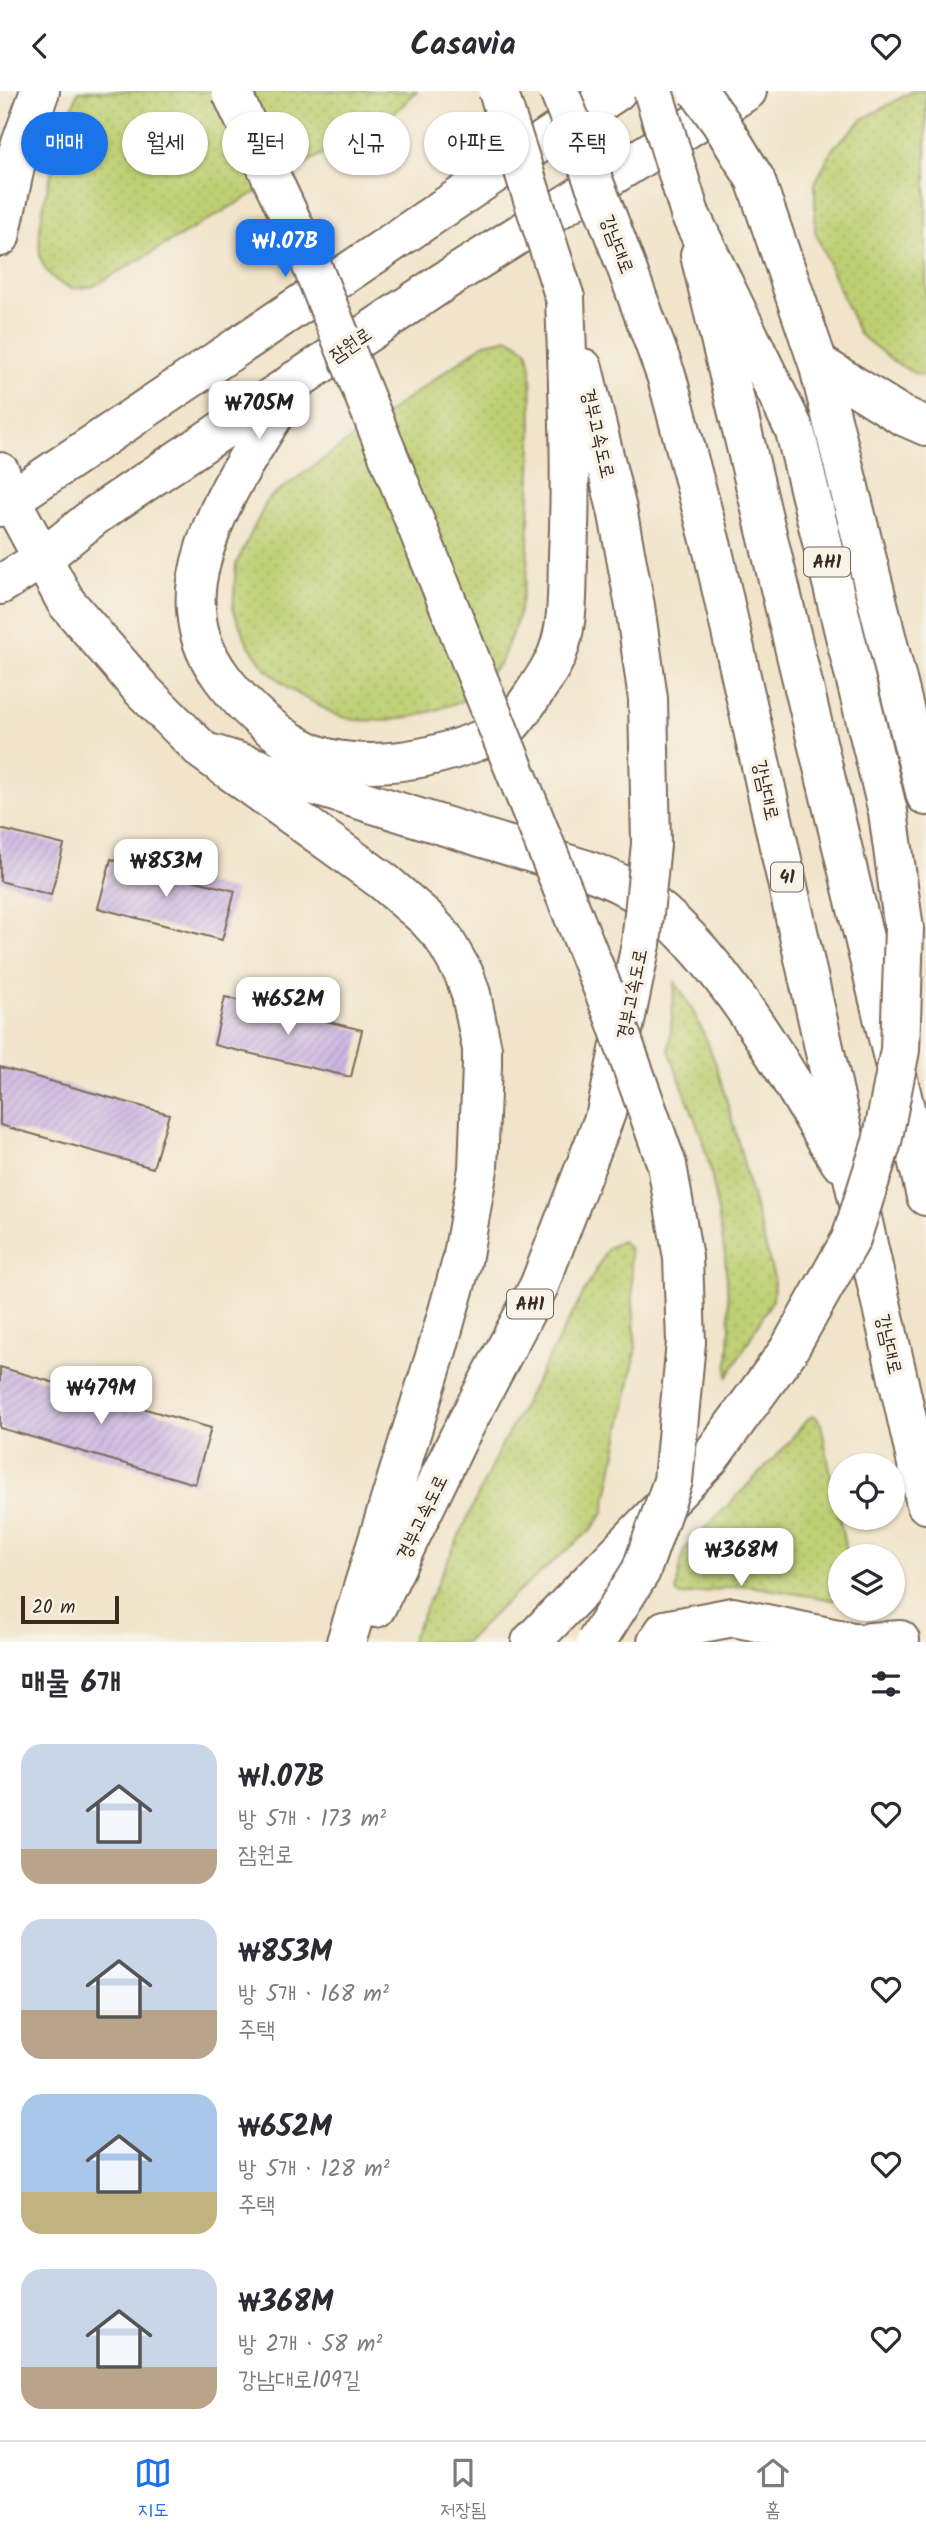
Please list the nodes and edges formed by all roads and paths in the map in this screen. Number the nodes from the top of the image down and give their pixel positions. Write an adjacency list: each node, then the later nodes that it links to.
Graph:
1 (40, 91): 10 (main road)
2 (231, 91): 26 (main road, bridge)
3 (498, 91): 11 (main road, AH1, bridge)
4 (559, 91): 20 (main road, 강남대로 / 41, bridge)
5 (653, 91): 9 (main road, bridge)
6 (698, 91): 12 (main road, bridge)
7 (747, 91): 13 (main road, 잠원로)
8 (610, 96): 15 (main road)
9 (690, 214): 21 (main road); 25 (main road, AH1, bridge)
10 (0, 237)
11 (565, 298): 13 (main road); 24 (main road, 경부고속도로 / AH1, bridge)
12 (818, 363): 14 (main road); 19 (main road)
13 (296, 380): 16 (main road, 잠원로)
14 (926, 426)
15 (4, 493): 16 (main road)
16 (43, 558): 17 (main road, 잠원로); 18 (main road)
17 (0, 585)
18 (203, 751): 20 (main road); 23 (main road)
19 (926, 796)
20 (855, 1186): 22 (main road, 강남대로 / 41)
21 (926, 1196)
22 (926, 1504)
23 (346, 1642)
24 (360, 1642)
25 (531, 1642)
26 (596, 1642)
27 (657, 1642): 28 (main road)
28 (853, 1642)

